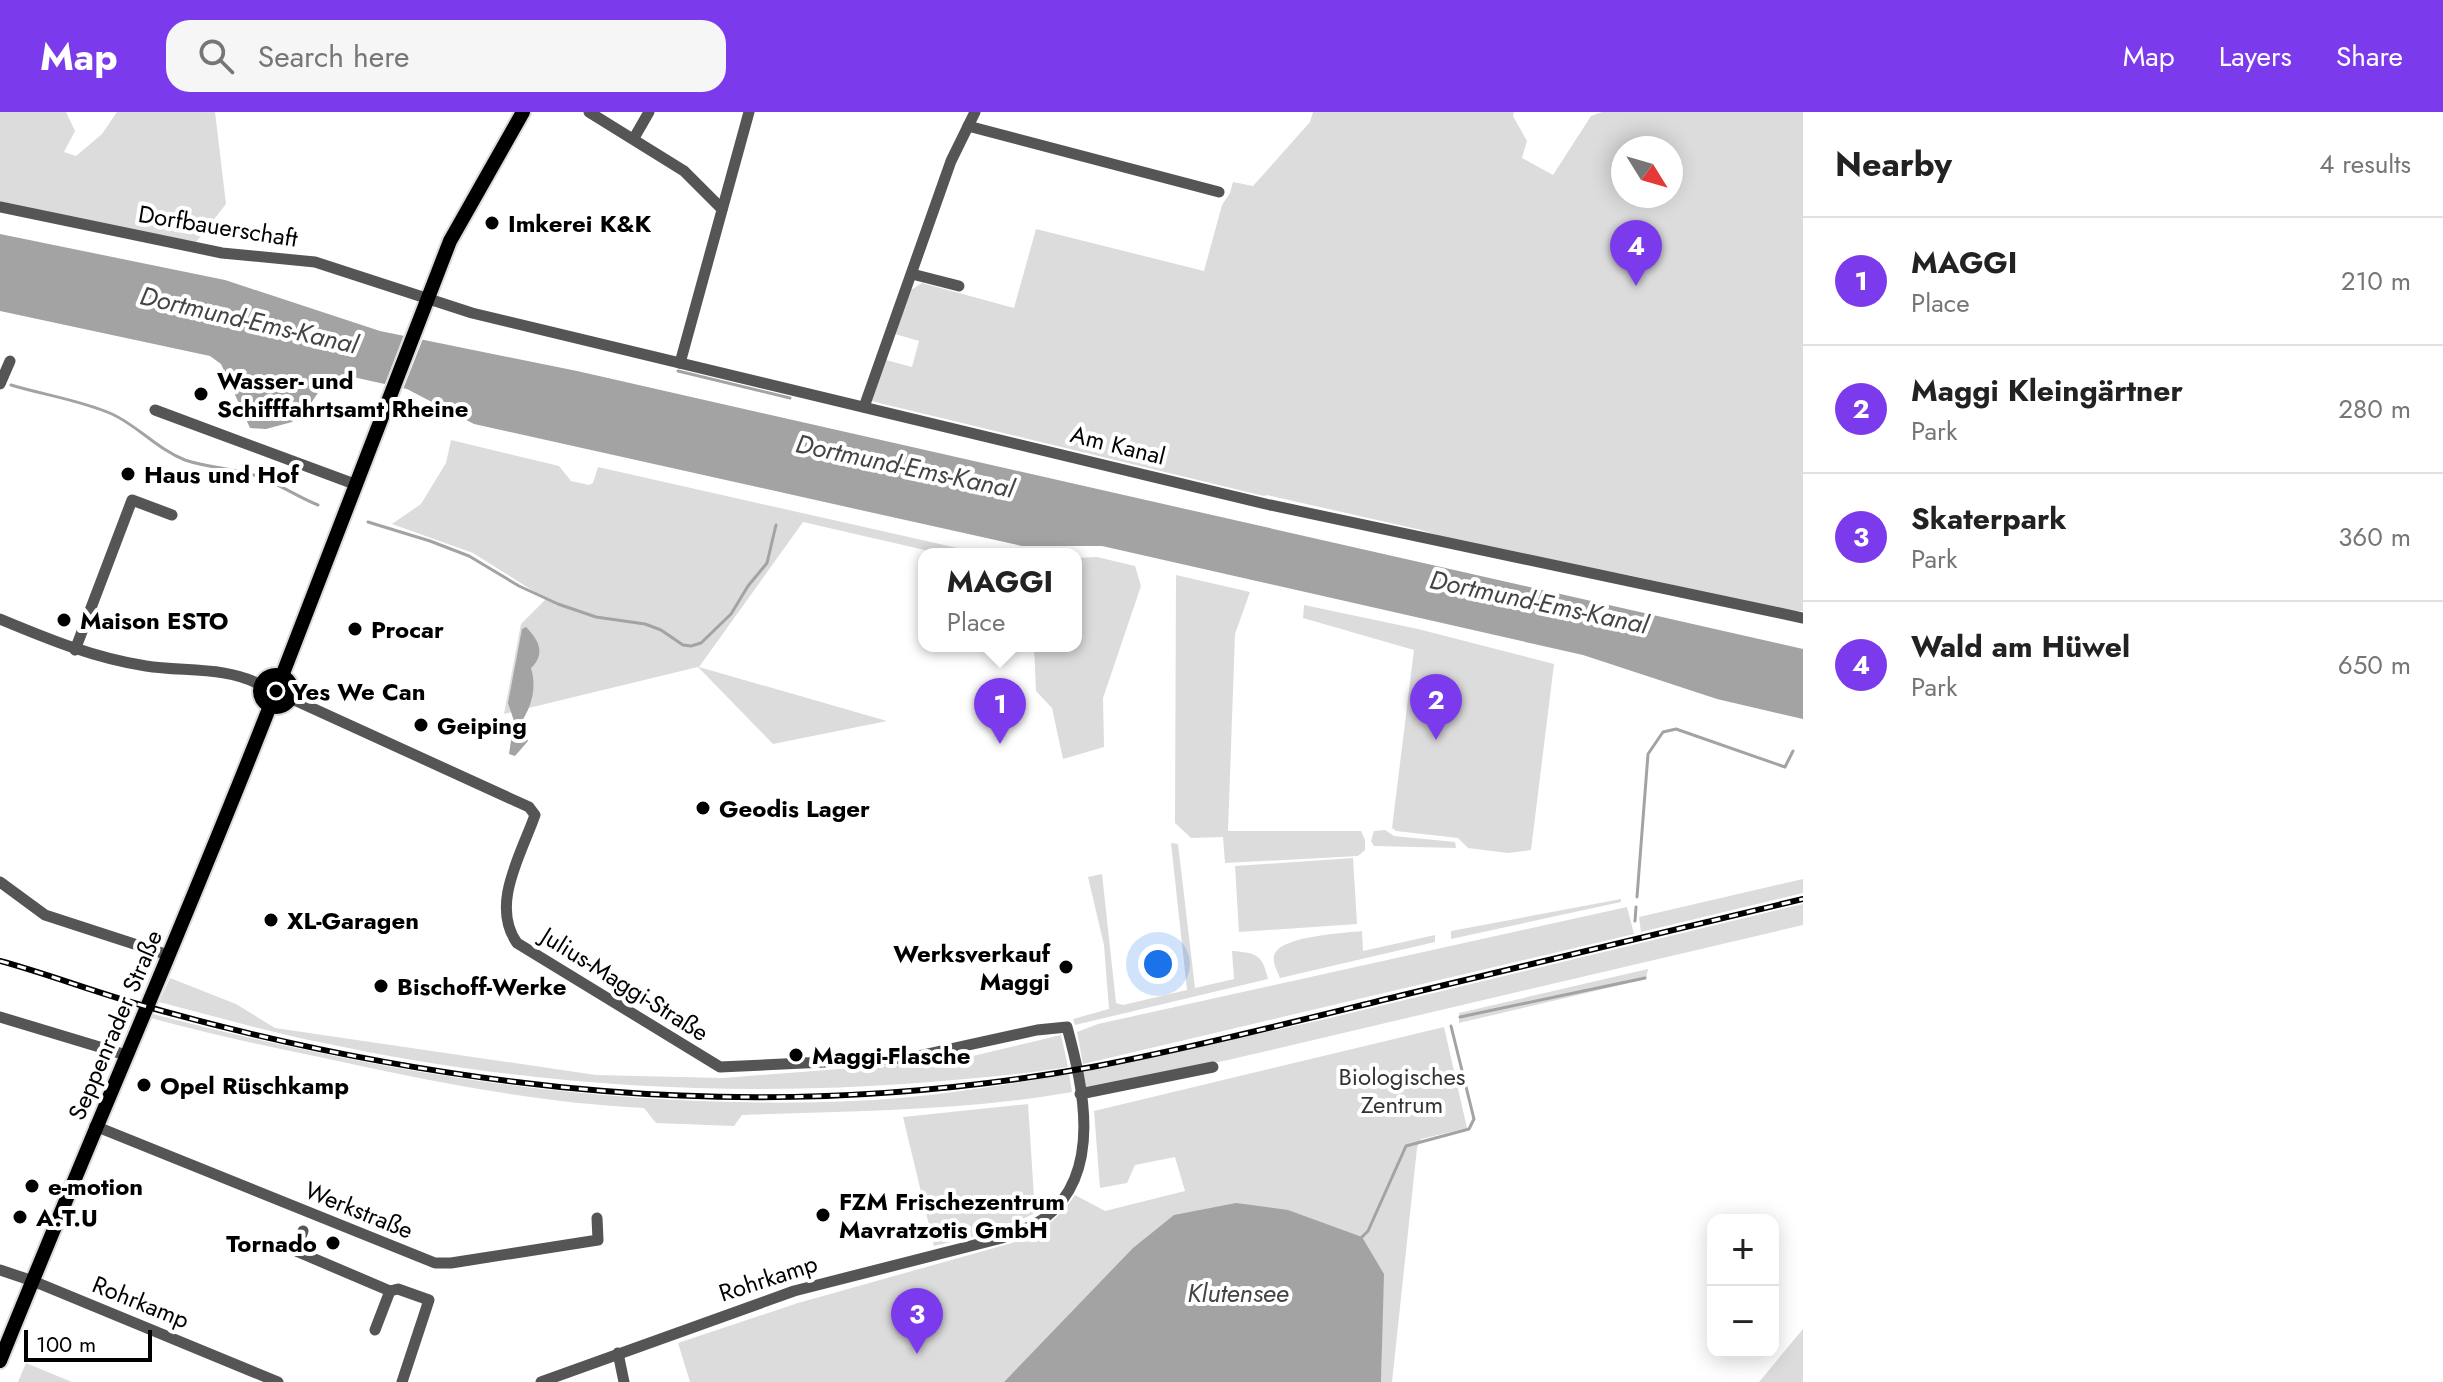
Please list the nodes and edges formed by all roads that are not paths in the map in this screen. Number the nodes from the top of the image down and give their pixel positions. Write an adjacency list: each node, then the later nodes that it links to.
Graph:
1 (523, 112): 13 (main road)
2 (589, 112): 7 (street)
3 (649, 112): 7 (street)
4 (749, 112): 10 (street)
5 (975, 112): 6 (street)
6 (968, 126): 8 (street); 11 (street)
7 (634, 138): 10 (street)
8 (1219, 192)
9 (0, 207): 13 (street, Dorfbauerschaft)
10 (722, 209): 15 (street)
11 (912, 274): 12 (street); 17 (street)
12 (959, 286)
13 (427, 299): 15 (street, Am Kanal); 19 (main road)
14 (10, 361): 16 (street)
15 (680, 363): 17 (street, Am Kanal)
16 (0, 384)
17 (864, 407): 21 (street, Am Kanal)
18 (155, 410): 19 (street)
19 (357, 485): 24 (main road)
20 (172, 515): 23 (street)
21 (1803, 618)
22 (0, 619): 23 (street)
23 (75, 650): 25 (street)
24 (282, 676): 25 (main road); 26 (main road)
25 (261, 685): 27 (main road)
26 (290, 698): 27 (main road); 31 (street, Julius-Maggi-Straße)
27 (270, 706): 29 (main road, Seppenrader Straße)
28 (0, 882): 29 (street)
29 (168, 955): 32 (main road, Seppenrader Straße)
30 (0, 1017): 32 (street)
31 (1067, 1027): 34 (street, Rohrkamp)
32 (126, 1055): 35 (main road, Seppenrader Straße)
33 (1213, 1067): 34 (street)
34 (1080, 1094): 42 (street, Rohrkamp)
35 (95, 1126): 36 (street, Werkstraße); 39 (main road, Seppenrader Straße)
36 (597, 1218)
37 (303, 1231): 40 (street)
38 (0, 1270): 39 (street, Rohrkamp)
39 (33, 1281): 43 (main road, Seppenrader Straße); 44 (street, Rohrkamp)
40 (390, 1291): 41 (street); 45 (street)
41 (375, 1330)
42 (618, 1353): 46 (street, Rohrkamp); 47 (street)
43 (0, 1361)
44 (278, 1382)
45 (402, 1382)
46 (541, 1382)
47 (624, 1382)

